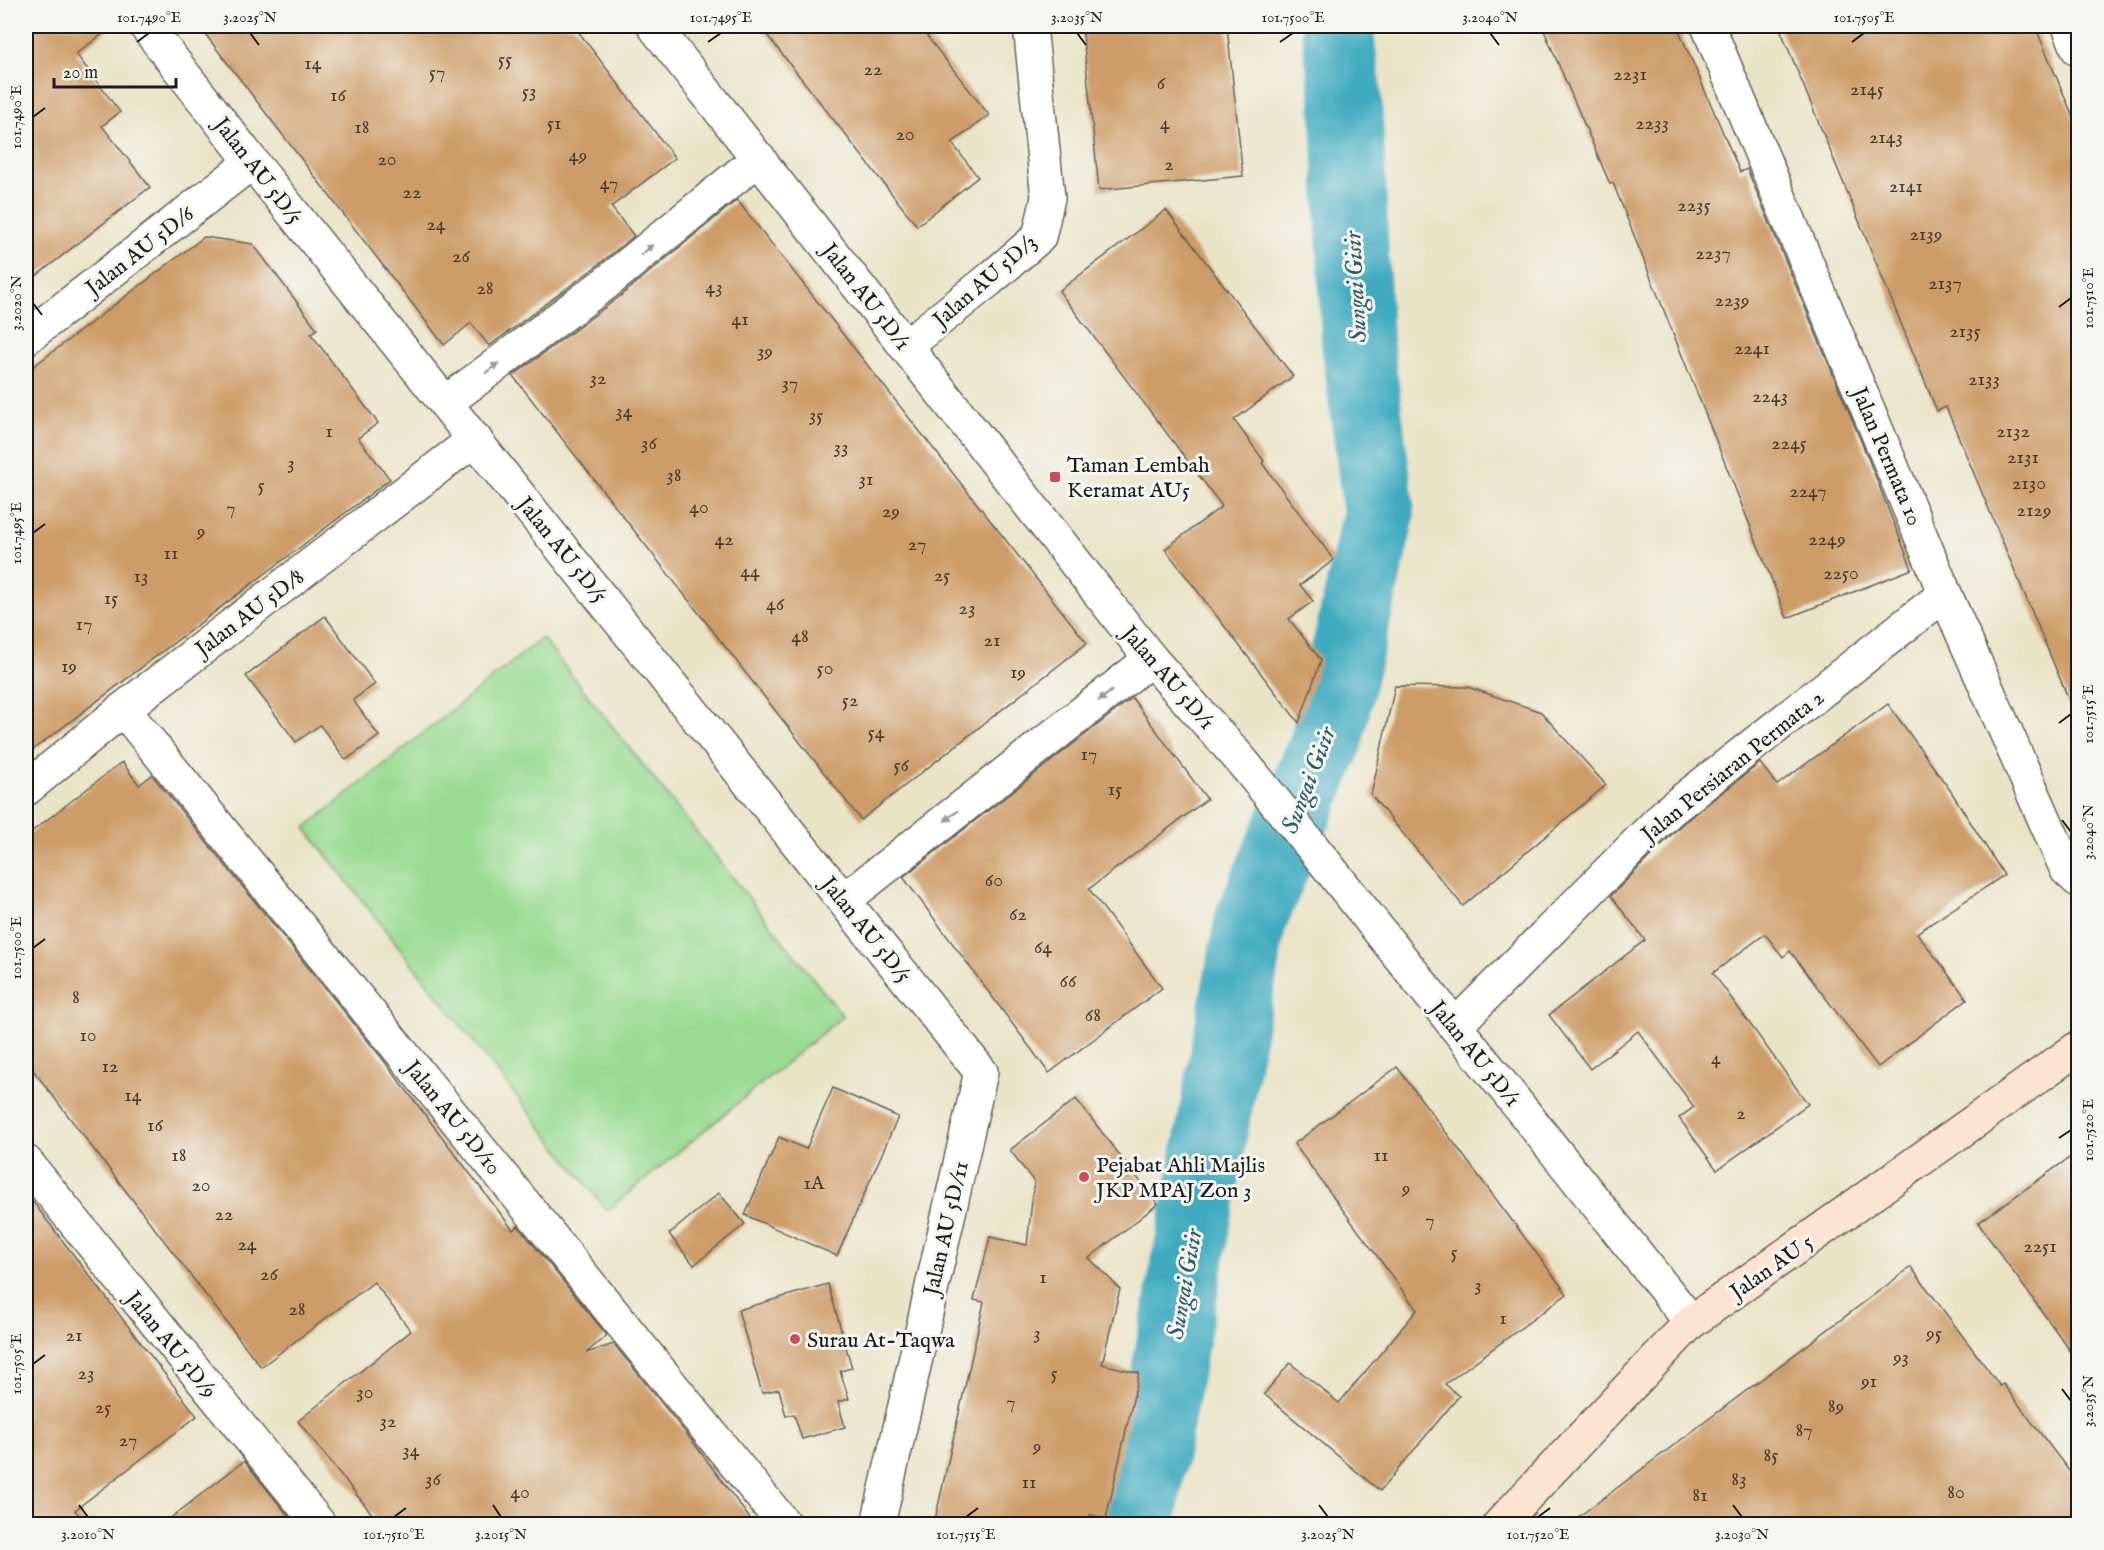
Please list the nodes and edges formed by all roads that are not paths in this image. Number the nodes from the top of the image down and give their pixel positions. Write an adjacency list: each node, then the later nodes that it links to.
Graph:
1 (146, 26): 8 (street, Jalan AU 5D/5)
2 (654, 26): 7 (street, Jalan AU 5D/1)
3 (1030, 26): 10 (street, Jalan AU 5D/3)
4 (1708, 26): 13 (street, Jalan Permata 10)
5 (2068, 26): 6 (street)
6 (2079, 49)
7 (759, 158): 10 (street, Jalan AU 5D/1); 11 (street, one-way to 7)
8 (252, 162): 9 (street, Jalan AU 5D/6); 11 (street, Jalan AU 5D/5)
9 (26, 338)
10 (906, 346): 14 (street, Jalan AU 5D/1)
11 (446, 403): 12 (street, Jalan AU 5D/5)
12 (475, 439): 15 (street, Jalan AU 5D/8); 18 (street, Jalan AU 5D/5)
13 (1945, 594): 17 (street, Jalan Permata 10); 19 (street, Jalan Persiaran Permata 2)
14 (1151, 660): 18 (street, one-way to 18); 19 (street, Jalan AU 5D/1)
15 (123, 709): 16 (street, Jalan AU 5D/8); 25 (street, Jalan AU 5D/10)
16 (26, 789)
17 (2079, 880)
18 (844, 900): 21 (street, Jalan AU 5D/5)
19 (1455, 1026): 23 (street, Jalan AU 5D/1)
20 (2076, 1055): 23 (main road, Jalan AU 5)
21 (981, 1072): 26 (street, Jalan AU 5D/11)
22 (26, 1162): 24 (street, Jalan AU 5D/9)
23 (1691, 1322): 27 (main road, Jalan AU 5)
24 (319, 1524)
25 (784, 1524)
26 (878, 1524)
27 (1500, 1524)

